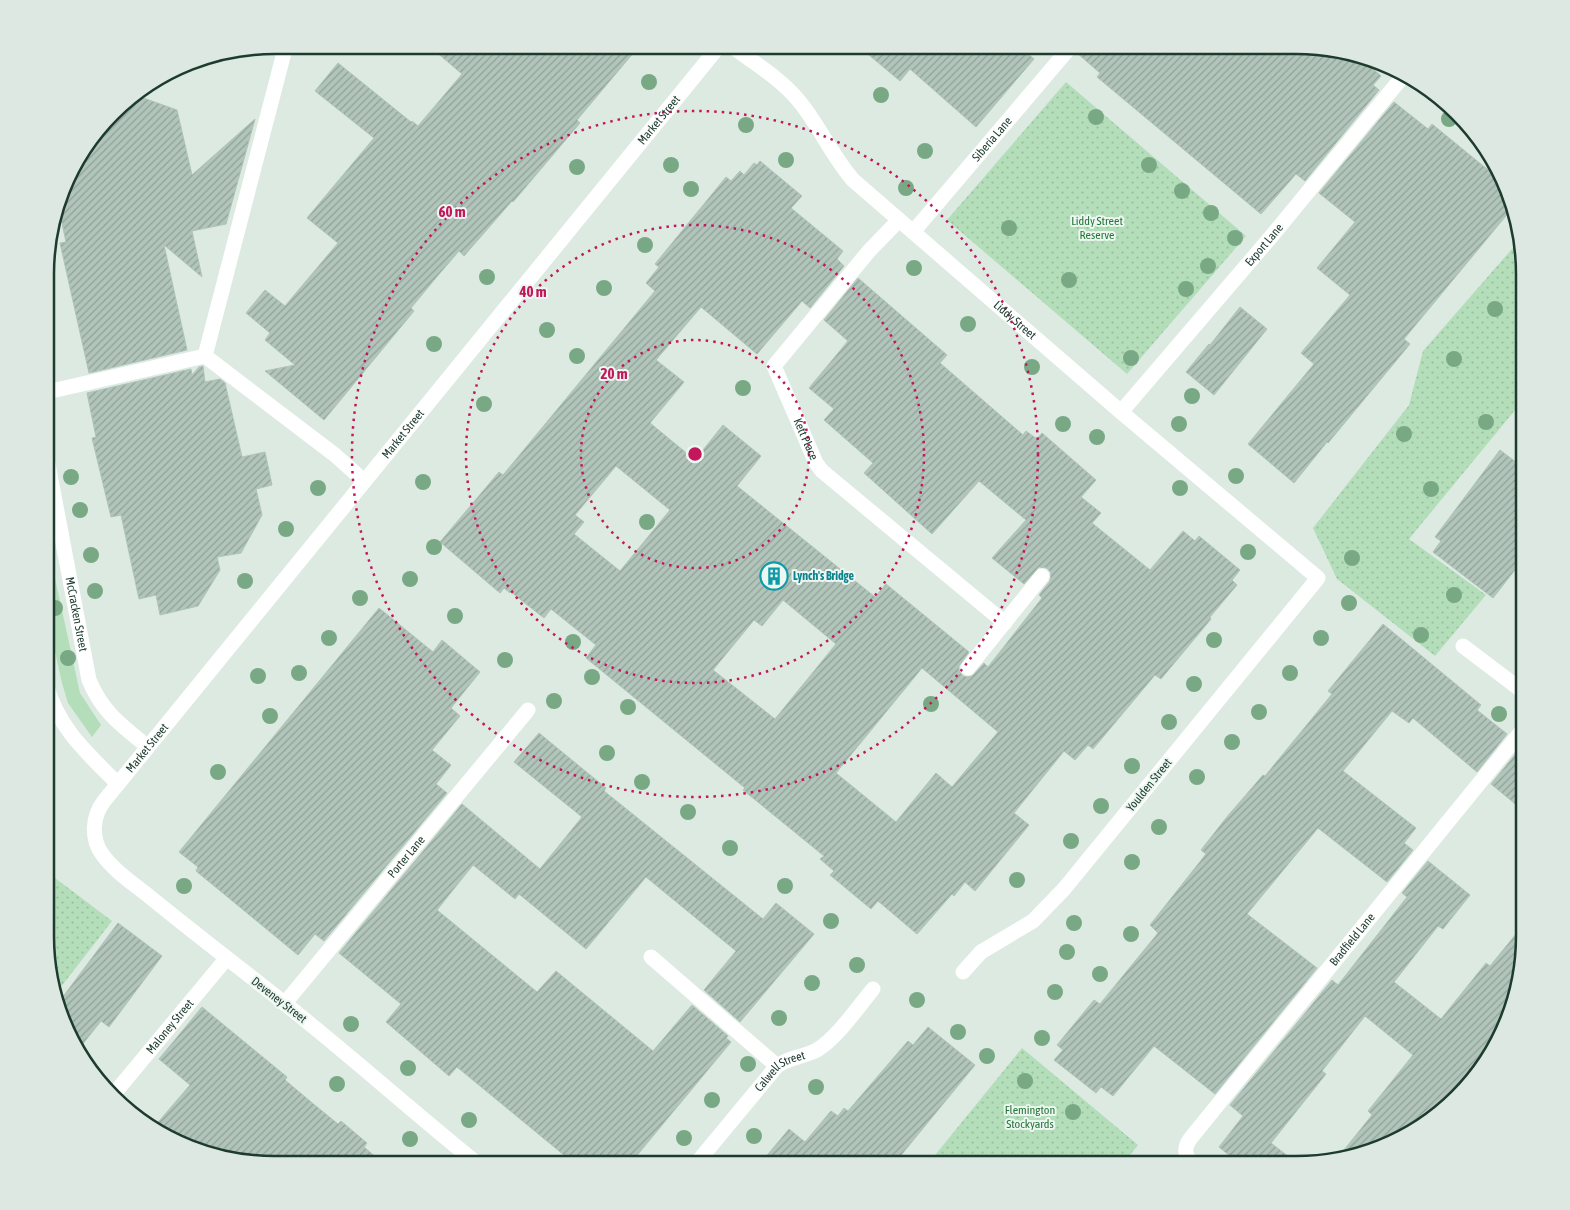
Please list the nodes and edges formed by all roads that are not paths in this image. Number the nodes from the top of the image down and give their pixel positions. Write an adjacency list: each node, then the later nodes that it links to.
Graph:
1 (284, 54): 8 (street)
2 (713, 54): 11 (street, Market Street)
3 (742, 54): 6 (street, Liddy Street)
4 (1064, 54): 7 (street, Siberia Lane)
5 (1400, 80): 10 (street, Export Lane)
6 (899, 220): 7 (street, Liddy Street); 15 (street, Kett Place)
7 (913, 232): 10 (street, Liddy Street)
8 (205, 356): 9 (street); 11 (street)
9 (54, 390)
10 (1121, 412): 14 (street, Liddy Street)
11 (364, 481): 22 (street, Market Street)
12 (54, 500): 22 (street, McCracken Street)
13 (1042, 576): 15 (street)
14 (1318, 578): 27 (street, Youlden Street)
15 (1005, 623): 17 (street)
16 (1464, 646): 18 (street)
17 (968, 668)
18 (1516, 686)
19 (54, 707): 23 (street)
20 (528, 710): 29 (street, Porter Lane)
21 (1516, 738): 34 (street, Bradfield Lane)
22 (148, 747): 23 (street, Market Street)
23 (118, 784): 24 (street, Market Street)
24 (94, 827): 26 (street, Deveney Street)
25 (651, 956): 30 (street)
26 (226, 959): 29 (street, Deveney Street); 31 (street, Maloney Street)
27 (963, 972)
28 (873, 989): 30 (street, Calwell Street)
29 (285, 1003): 32 (street, Deveney Street)
30 (777, 1066): 33 (street, Calwell Street)
31 (118, 1092)
32 (468, 1156)
33 (702, 1156)
34 (1188, 1156)

